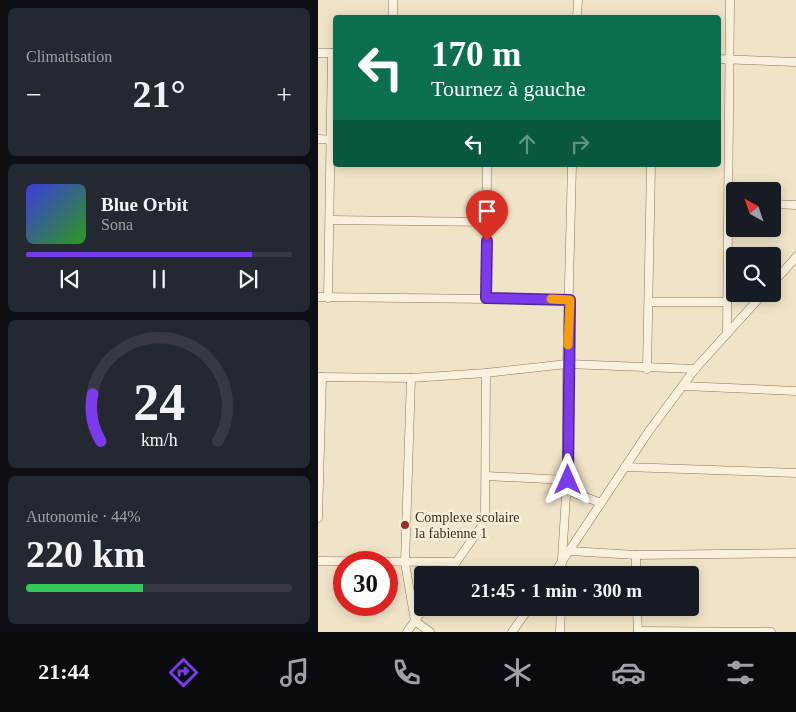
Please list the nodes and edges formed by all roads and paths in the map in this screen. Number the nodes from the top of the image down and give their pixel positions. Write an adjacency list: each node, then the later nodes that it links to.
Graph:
1 (393, 0): 4 (street)
2 (578, 0): 5 (street)
3 (730, 0): 9 (street)
4 (393, 15)
5 (577, 15)
6 (318, 52): 7 (street)
7 (333, 53)
8 (721, 59): 9 (street)
9 (728, 59): 10 (street); 14 (street)
10 (796, 62)
11 (318, 139): 12 (street)
12 (333, 139): 21 (street)
13 (721, 145): 14 (street)
14 (728, 145): 18 (street)
15 (487, 167): 22 (street)
16 (572, 167): 28 (street)
17 (651, 167): 29 (street)
18 (730, 182)
19 (781, 204): 20 (street)
20 (796, 205)
21 (330, 220): 22 (street); 26 (street)
22 (487, 222): 27 (street)
23 (796, 256): 24 (street)
24 (781, 274)
25 (318, 297): 26 (street)
26 (328, 298): 27 (street)
27 (486, 298): 28 (street)
28 (570, 300): 34 (street)
29 (650, 302): 30 (street); 35 (street)
30 (726, 302)
31 (727, 302): 33 (street)
32 (756, 302): 33 (street)
33 (727, 334): 36 (street)
34 (567, 364): 35 (street); 37 (street); 45 (street)
35 (647, 369): 36 (street)
36 (695, 369): 40 (street)
37 (486, 373): 39 (street); 44 (street)
38 (320, 377): 39 (street); 48 (street)
39 (411, 378): 54 (street)
40 (684, 386): 41 (street); 42 (street)
41 (796, 391)
42 (625, 467): 43 (street); 47 (street)
43 (796, 473)
44 (486, 476): 45 (street); 53 (street)
45 (568, 480): 46 (street)
46 (567, 490): 47 (street); 55 (street)
47 (601, 504): 49 (street)
48 (318, 518)
49 (570, 550): 51 (street); 55 (street)
50 (796, 553): 51 (street)
51 (636, 555): 59 (street)
52 (318, 561): 54 (street)
53 (456, 562): 54 (street); 56 (street)
54 (405, 563): 64 (street)
55 (562, 563): 57 (street); 58 (street)
56 (453, 566)
57 (560, 566)
58 (562, 566)
59 (636, 566)
60 (419, 616): 64 (street)
61 (523, 616): 67 (street)
62 (561, 616): 68 (street)
63 (637, 616): 69 (street)
64 (415, 622): 65 (street); 66 (street)
65 (407, 632)
66 (430, 632)
67 (512, 632)
68 (560, 632)
69 (638, 632): 70 (street)
70 (771, 632)

